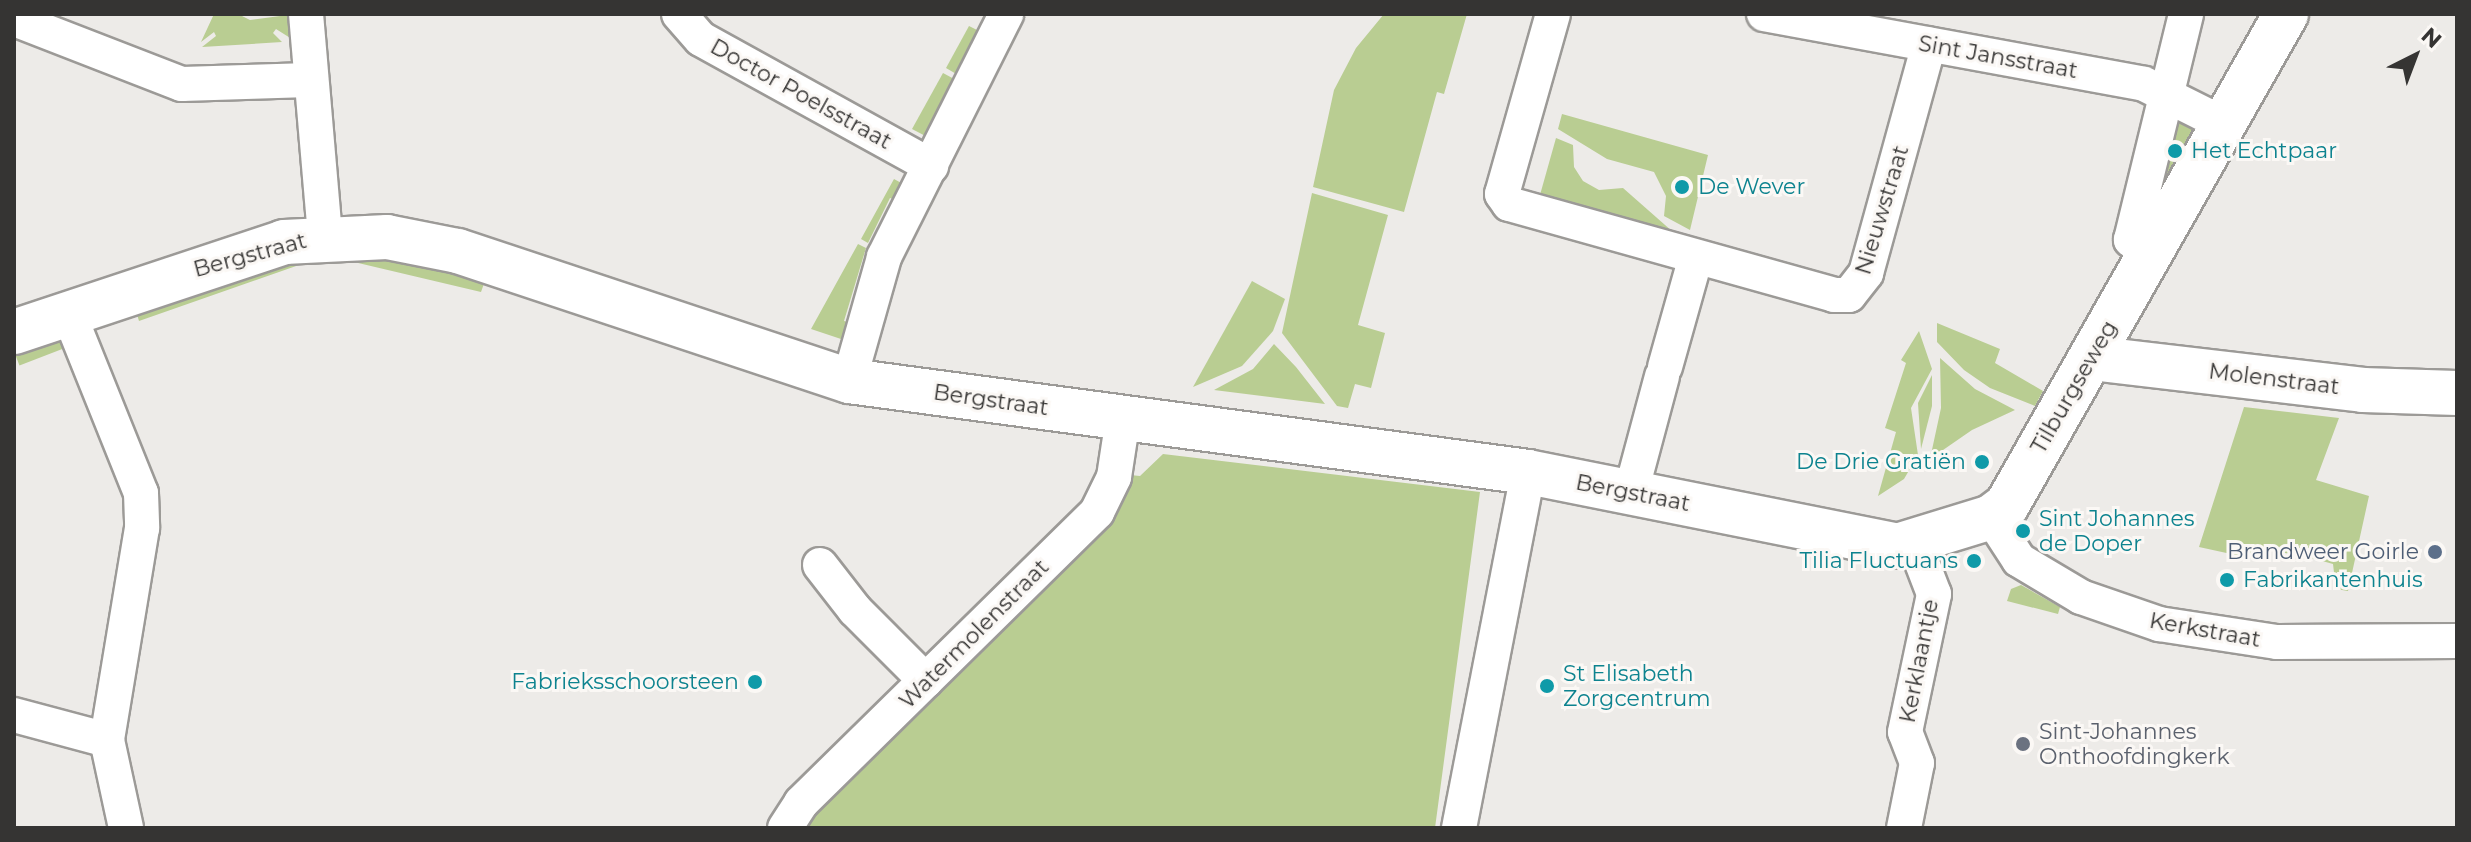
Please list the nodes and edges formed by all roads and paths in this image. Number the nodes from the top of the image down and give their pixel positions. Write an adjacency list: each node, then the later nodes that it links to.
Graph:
1 (306, 14): 10 (street)
2 (679, 14): 13 (street, Doctor Poelsstraat)
3 (1006, 14): 13 (street)
4 (1553, 14): 16 (street)
5 (1764, 14): 9 (street, Sint Jansstraat)
6 (2186, 14): 11 (street)
7 (2286, 14): 12 (street, Tilburgseweg)
8 (14, 19): 10 (street)
9 (1929, 45): 11 (street, Sint Jansstraat); 16 (street, Nieuwstraat)
10 (309, 80): 14 (street)
11 (2168, 93): 12 (street, Sint Jansstraat); 15 (street)
12 (2224, 124): 15 (street, Tilburgseweg)
13 (934, 160): 20 (street)
14 (325, 237): 17 (street, Bergstraat); 20 (street, Bergstraat)
15 (2152, 251): 19 (street, Tilburgseweg)
16 (1696, 257): 24 (street)
17 (69, 314): 18 (street, Bergstraat); 31 (street)
18 (14, 332)
19 (2091, 358): 21 (street, Molenstraat); 25 (street, Tilburgseweg)
20 (849, 381): 22 (street, Bergstraat)
21 (2457, 393)
22 (1123, 418): 23 (street, Bergstraat); 29 (street, Watermolenstraat)
23 (1528, 472): 24 (street, Bergstraat); 34 (street)
24 (1631, 492): 26 (street, Bergstraat)
25 (1991, 517): 26 (street, Bergstraat); 28 (street, Kerkstraat)
26 (1914, 542): 35 (street, Kerklaantje)
27 (820, 565): 29 (street)
28 (2457, 641)
29 (926, 681): 33 (street, Watermolenstraat)
30 (14, 715): 31 (street)
31 (107, 740): 32 (street)
32 (126, 828)
33 (785, 828)
34 (1459, 828)
35 (1904, 828)

